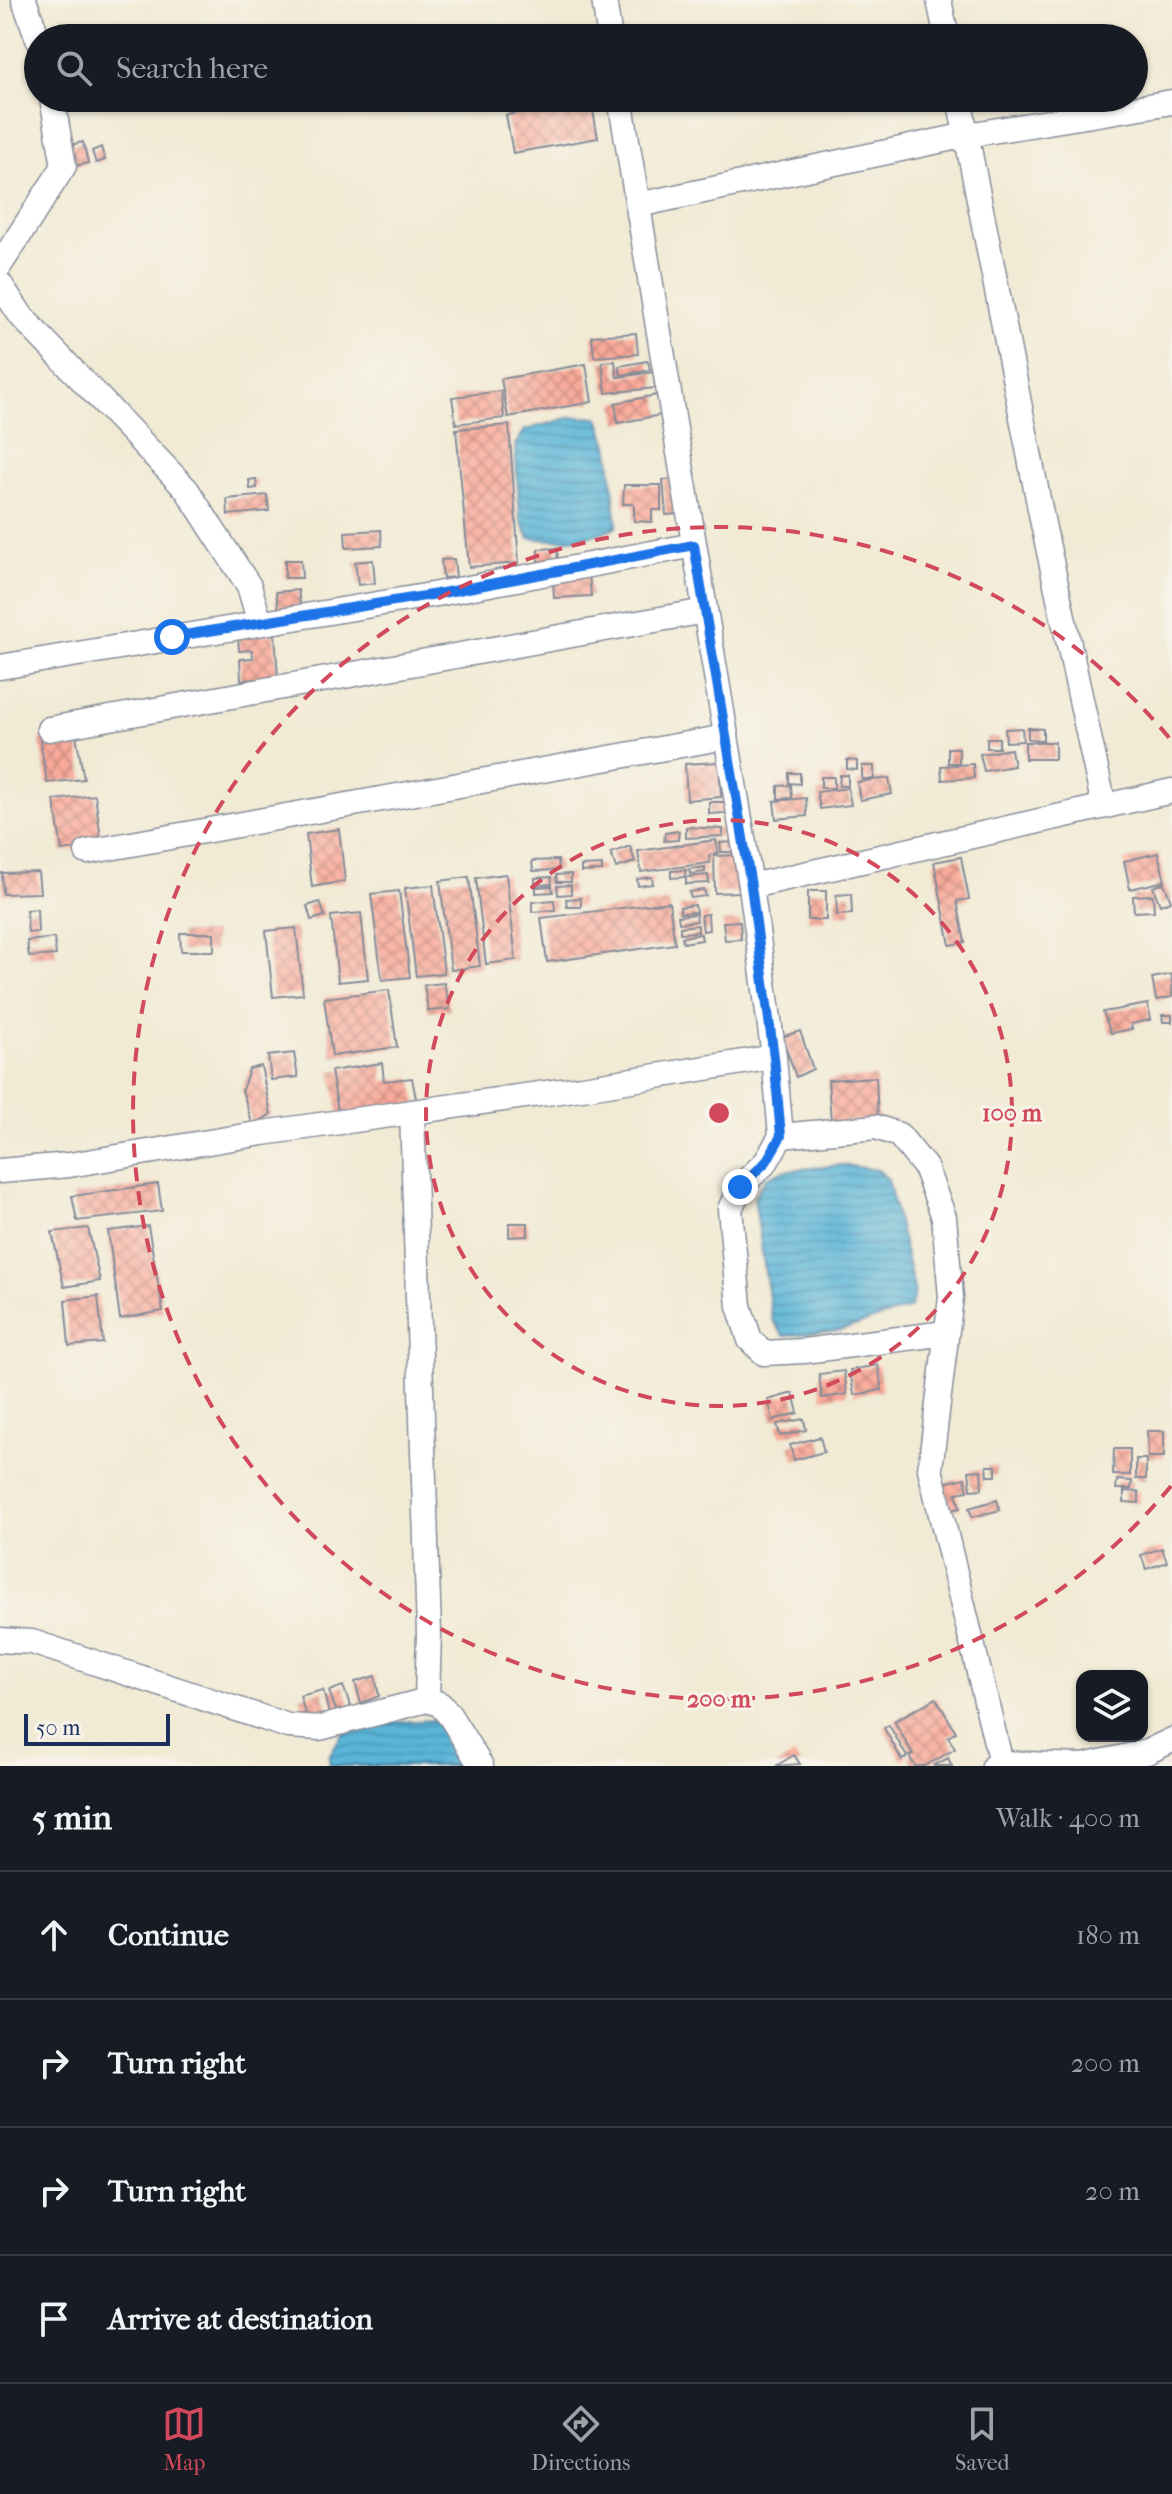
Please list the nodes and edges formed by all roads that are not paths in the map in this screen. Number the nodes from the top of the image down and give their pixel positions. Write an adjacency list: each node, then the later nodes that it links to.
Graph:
1 (24, 0): 4 (street)
2 (604, 0): 5 (street)
3 (939, 0): 6 (street)
4 (33, 24)
5 (608, 24)
6 (944, 24)
7 (1172, 102): 8 (street)
8 (1148, 106)
9 (54, 112): 15 (street)
10 (622, 112): 14 (street)
11 (962, 112): 13 (street)
12 (1110, 112): 13 (street)
13 (967, 135): 14 (street); 24 (street)
14 (638, 205): 17 (street)
15 (0, 265)
16 (0, 284): 19 (street)
17 (694, 545): 18 (street); 19 (street)
18 (705, 611): 21 (street); 22 (street)
19 (260, 623): 20 (street)
20 (0, 667)
21 (49, 729)
22 (726, 737): 25 (street); 26 (street)
23 (1172, 791): 24 (street)
24 (1104, 806): 26 (street)
25 (87, 852)
26 (751, 886): 27 (street)
27 (774, 1057): 28 (street); 29 (street)
28 (412, 1112): 30 (street); 33 (street)
29 (781, 1136): 31 (street); 31 (street)
30 (0, 1171)
31 (946, 1333): 35 (street)
32 (0, 1640): 33 (street)
33 (427, 1700): 36 (street)
34 (1172, 1740): 37 (street)
35 (998, 1764): 37 (street)
36 (481, 1766)
37 (1082, 1766)

